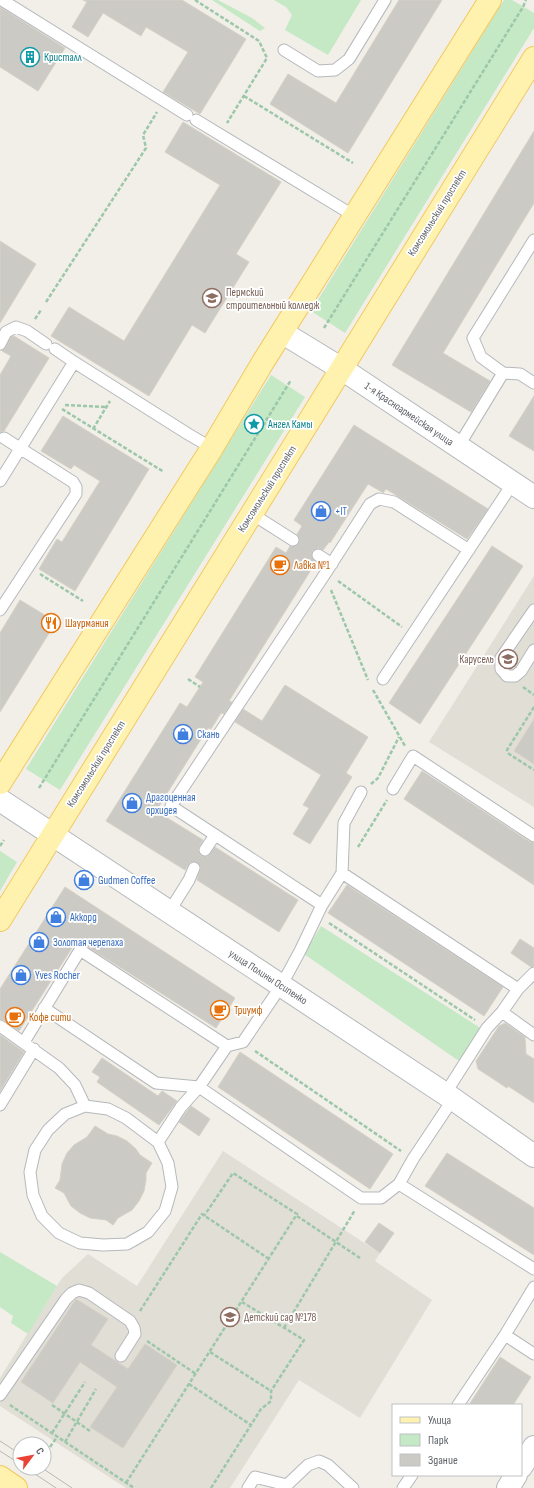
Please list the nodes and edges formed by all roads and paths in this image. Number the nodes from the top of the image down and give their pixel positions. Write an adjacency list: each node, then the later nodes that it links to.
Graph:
1 (2, 0): 9 (lane)
2 (195, 0): 8 (path)
3 (385, 0): 6 (lane)
4 (490, 0): 12 (main road)
5 (526, 0): 15 (path)
6 (284, 50)
7 (534, 58): 19 (main road, Комсомольский проспект)
8 (244, 96): 10 (path); 11 (path)
9 (164, 100): 10 (lane); 14 (path)
10 (220, 135): 12 (lane)
11 (353, 163)
12 (356, 216): 16 (main road)
13 (534, 240): 20 (lane)
14 (46, 302)
15 (324, 328)
16 (283, 333): 19 (street, 1-я Красноармейская улица); 29 (main road)
17 (0, 344): 18 (lane)
18 (74, 362): 23 (lane); 24 (lane)
19 (342, 369): 28 (street, 1-я Красноармейская улица); 35 (main road, Комсомольский проспект)
20 (503, 373): 22 (lane); 28 (lane)
21 (291, 380): 56 (path)
22 (534, 383)
23 (118, 388): 25 (path); 29 (lane)
24 (52, 405): 25 (path); 26 (path); 30 (lane)
25 (106, 407): 26 (path)
26 (93, 429): 31 (path)
27 (4, 438): 30 (lane)
28 (458, 447): 33 (street, 1-я Красноармейская улица)
29 (212, 448): 55 (main road)
30 (20, 449): 32 (lane); 39 (lane)
31 (164, 472)
32 (0, 481)
33 (513, 483): 34 (street, 1-я Красноармейская улица); 37 (lane)
34 (534, 497)
35 (252, 514): 36 (lane); 60 (main road, Комсомольский проспект)
36 (293, 540)
37 (469, 550): 40 (lane); 44 (lane)
38 (318, 556): 40 (lane)
39 (28, 567): 41 (path); 42 (lane)
40 (328, 570): 44 (path); 48 (path); 61 (lane)
41 (84, 601)
42 (0, 610)
43 (533, 613): 45 (lane)
44 (412, 634): 46 (lane)
45 (534, 650)
46 (383, 679)
47 (188, 680): 49 (path)
48 (369, 683)
49 (200, 687)
50 (372, 690): 52 (path)
51 (534, 707): 54 (path)
52 (399, 737): 53 (path); 58 (path)
53 (413, 756): 57 (lane); 62 (lane)
54 (534, 770)
55 (0, 783)
56 (39, 788)
57 (393, 789): 67 (path)
58 (361, 792): 67 (lane)
59 (0, 800): 60 (street, улица Полины Осипенко)
60 (53, 834): 69 (street, улица Полины Осипенко); 70 (main road, Комсомольский проспект)
61 (215, 835): 65 (lane); 68 (lane)
62 (534, 836)
63 (4, 840): 64 (path)
64 (0, 846)
65 (205, 850)
66 (194, 868): 69 (lane)
67 (342, 873): 68 (lane); 73 (lane)
68 (320, 910): 72 (lane); 77 (path)
69 (169, 912): 72 (street, улица Полины Осипенко)
70 (0, 920)
71 (534, 973): 73 (lane)
72 (281, 986): 80 (lane); 84 (street, улица Полины Осипенко)
73 (518, 989): 75 (lane)
74 (44, 1008): 79 (lane); 81 (lane); 83 (lane)
75 (502, 1012): 77 (lane); 78 (lane)
76 (0, 1026): 79 (lane)
77 (487, 1028): 84 (lane)
78 (534, 1036)
79 (24, 1042): 82 (lane)
80 (243, 1042): 81 (lane); 89 (path)
81 (226, 1046): 83 (lane)
82 (34, 1049): 85 (lane); 86 (lane)
83 (199, 1087): 87 (lane); 91 (lane)
84 (449, 1096): 88 (street, улица Полины Осипенко); 89 (lane)
85 (0, 1105)
86 (85, 1106): 87 (lane); 87 (lane)
87 (158, 1142)
88 (534, 1156)
89 (413, 1159): 90 (lane)
90 (399, 1184): 91 (lane); 97 (lane)
91 (361, 1198): 94 (path)
92 (204, 1216): 93 (path); 96 (path); 101 (path)
93 (297, 1216): 94 (path); 96 (path)
94 (336, 1242): 95 (path); 100 (path)
95 (360, 1258)
96 (269, 1259): 99 (path)
97 (534, 1269)
98 (534, 1287): 102 (lane)
99 (242, 1302): 100 (path); 103 (path)
100 (284, 1328): 110 (path)
101 (133, 1329): 105 (lane); 106 (path); 111 (lane)
102 (505, 1335): 104 (lane); 112 (lane)
103 (210, 1352): 106 (path); 110 (path)
104 (534, 1354)
105 (121, 1356)
106 (196, 1374): 108 (path)
107 (85, 1382): 114 (path)
108 (189, 1384): 116 (path); 127 (path)
109 (96, 1389): 115 (path)
110 (271, 1391): 116 (path)
111 (3, 1399): 118 (path)
112 (459, 1404)
113 (52, 1405): 114 (path)
114 (64, 1414): 115 (path); 118 (path)
115 (77, 1422): 117 (path); 120 (path)
116 (251, 1425): 130 (path)
117 (90, 1431)
118 (52, 1433): 119 (path)
119 (57, 1436): 120 (path); 121 (path)
120 (65, 1442): 127 (path)
121 (52, 1444)
122 (534, 1447): 123 (street)
123 (522, 1465)
124 (411, 1476): 133 (lane)
125 (515, 1476): 134 (street)
126 (0, 1477): 128 (main road)
127 (126, 1483): 129 (path)
128 (16, 1488)
129 (134, 1488)
130 (211, 1488)
131 (248, 1488): 132 (lane)
132 (353, 1488)
133 (403, 1488)
134 (508, 1488)

